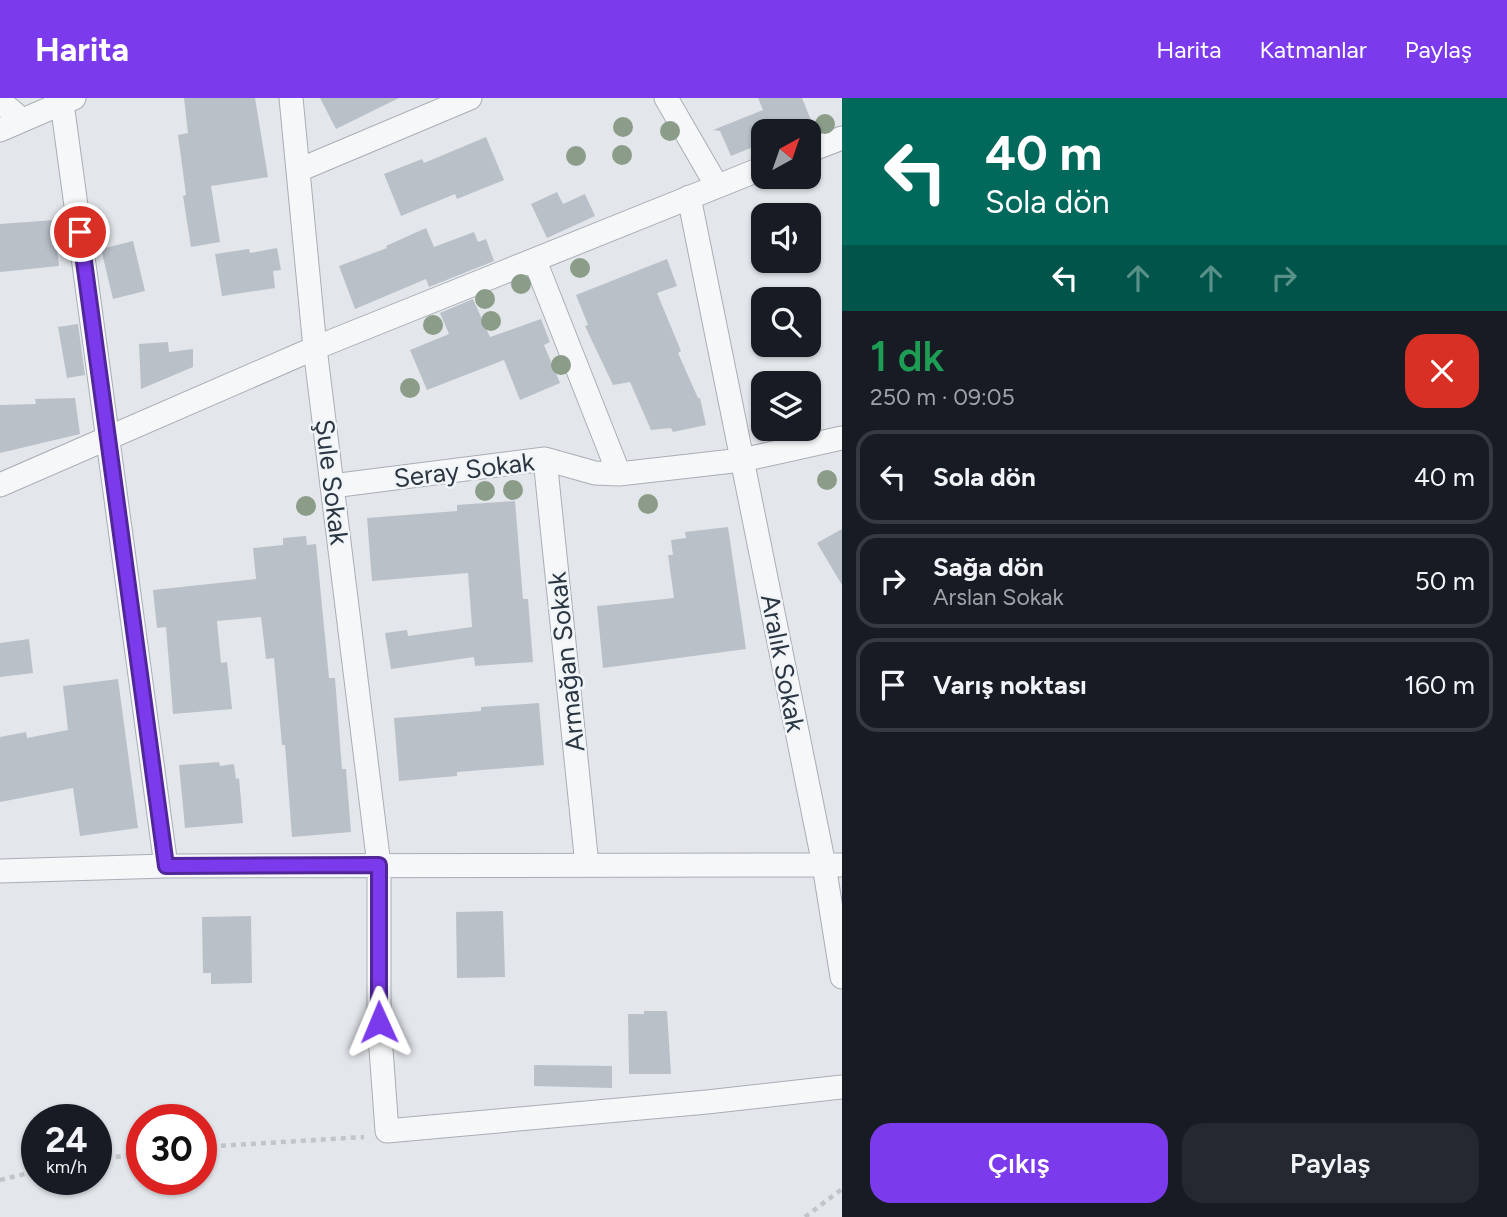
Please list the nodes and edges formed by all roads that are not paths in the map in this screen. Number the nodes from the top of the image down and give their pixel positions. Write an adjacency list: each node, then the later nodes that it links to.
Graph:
1 (291, 98): 10 (street, Şule Sokak)
2 (470, 98): 10 (street)
3 (666, 98): 12 (street)
4 (0, 101): 6 (street)
5 (68, 101): 6 (street); 16 (street)
6 (22, 120): 7 (street)
7 (0, 130)
8 (842, 138): 9 (street)
9 (821, 146)
10 (299, 170): 15 (street, Şule Sokak)
11 (751, 173): 12 (street)
12 (717, 186): 13 (street)
13 (689, 197): 14 (street); 19 (street, Aralık Sokak)
14 (535, 261): 15 (street); 20 (street)
15 (315, 348): 16 (street); 22 (street, Şule Sokak)
16 (109, 437): 21 (street); 26 (street)
17 (842, 438): 19 (street, Seray Sokak)
18 (545, 459): 20 (street, Seray Sokak); 22 (street, Seray Sokak); 24 (street, Armağan Sokak)
19 (742, 460): 20 (street, Seray Sokak); 25 (street, Aralık Sokak)
20 (619, 474)
21 (0, 485)
22 (332, 486): 23 (street, Şule Sokak)
23 (379, 865): 24 (street); 26 (street); 29 (street, Şule Sokak)
24 (587, 865): 25 (street)
25 (833, 865): 28 (street, Aralık Sokak)
26 (166, 866): 27 (street)
27 (0, 871)
28 (842, 976)
29 (842, 1087)

